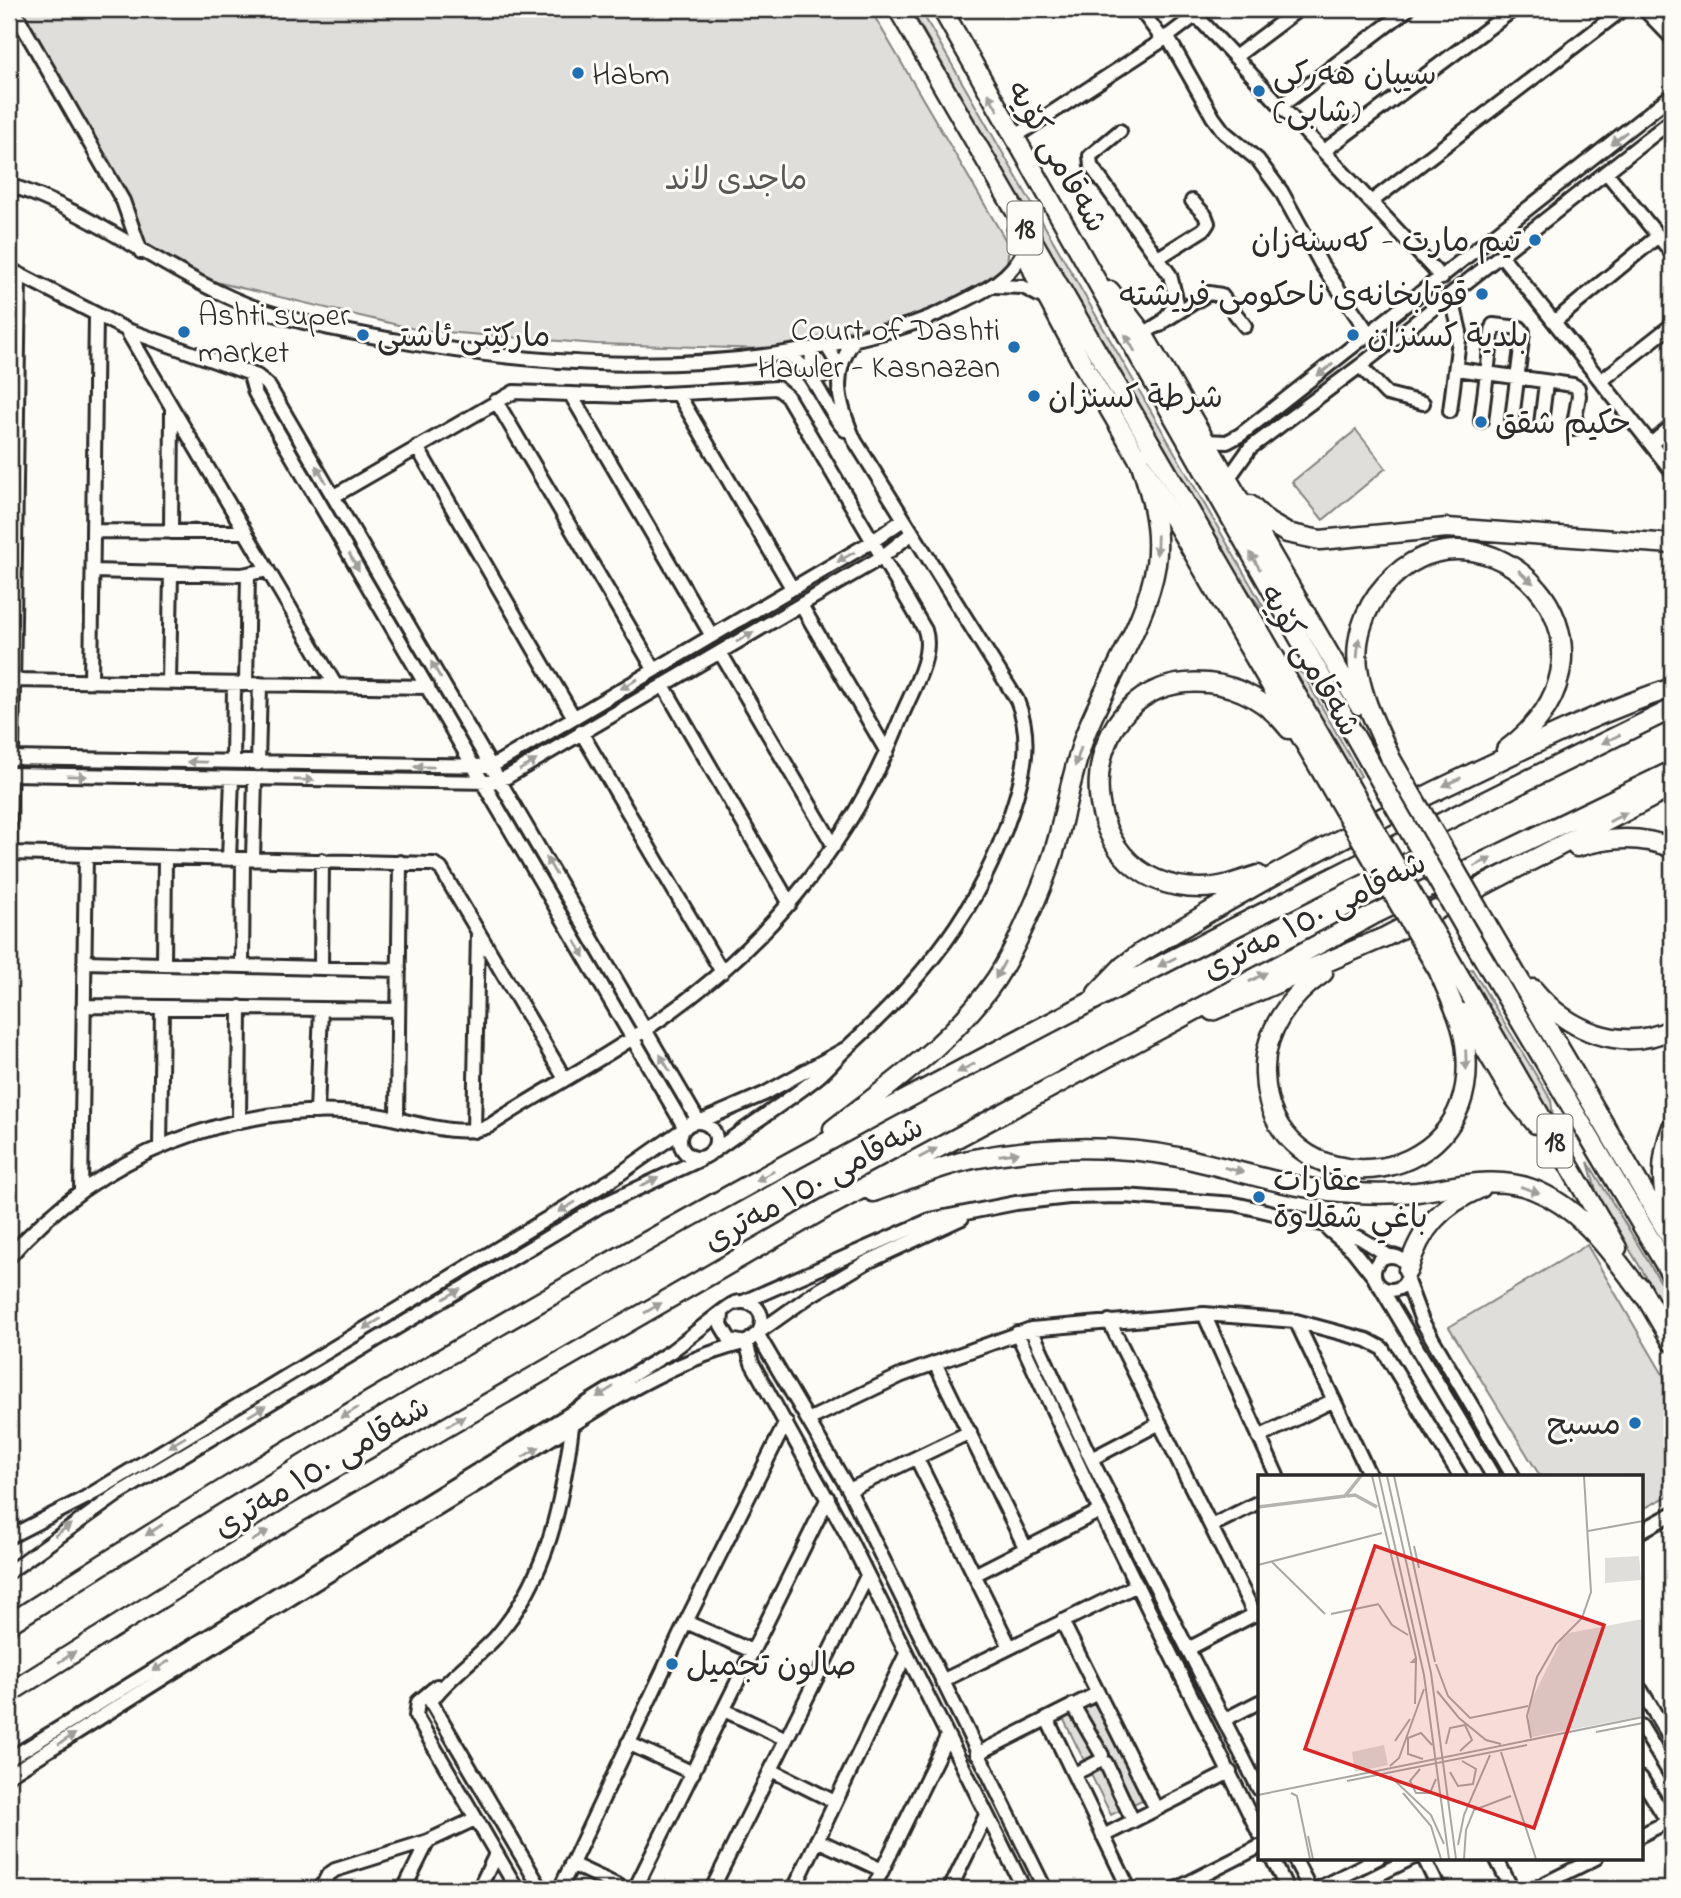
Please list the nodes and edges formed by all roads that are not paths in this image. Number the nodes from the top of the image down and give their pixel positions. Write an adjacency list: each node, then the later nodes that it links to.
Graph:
1 (13, 9): 28 (street)
2 (898, 9): 23 (highway, شەقامی کۆیە / 18)
3 (944, 9): 18 (highway, شەقامی کۆیە / 18, one-way to 3)
4 (1140, 9): 11 (street)
5 (1299, 9): 13 (street)
6 (1408, 9): 15 (street)
7 (1514, 9): 20 (street)
8 (1623, 9): 25 (street)
9 (1644, 9): 12 (street)
10 (1196, 11): 11 (street); 13 (street)
11 (1165, 38): 18 (street); 45 (street)
12 (1672, 38)
13 (1235, 57): 15 (street)
14 (1672, 95): 34 (street, one-way to 34)
15 (1281, 106): 20 (street)
16 (1668, 123): 19 (street); 21 (street)
17 (1119, 131): 31 (street)
18 (1013, 138): 32 (highway, شەقامی کۆیە / 18)
19 (1672, 138)
20 (1324, 151): 25 (street)
21 (1606, 172): 26 (street); 30 (street)
22 (9, 185): 28 (street)
23 (1006, 195): 27 (highway); 124 (highway, شەقامی کۆیە / 18)
24 (1192, 201): 31 (street)
25 (1371, 202): 34 (street)
26 (1658, 236): 29 (street); 39 (street)
27 (1024, 250): 35 (street); 37 (highway)
28 (141, 252): 49 (street)
29 (1672, 253)
30 (1501, 255): 36 (street); 39 (street)
31 (1158, 258): 40 (street)
32 (1086, 266): 44 (highway); 183 (highway, شەقامی کۆیە / 18, one-way to 32, bridge)
33 (14, 272): 38 (street); 85 (street)
34 (1442, 278): 45 (street)
35 (993, 286): 37 (street); 46 (street)
36 (1451, 295): 50 (street); 52 (street)
37 (1048, 300): 74 (highway)
38 (96, 315): 43 (street); 79 (street)
39 (1554, 321): 57 (street)
40 (1160, 325): 42 (street); 44 (street)
41 (1672, 325): 57 (street)
42 (1245, 326)
43 (127, 330): 54 (street); 63 (street)
44 (1143, 334): 71 (highway)
45 (1370, 335): 71 (street, one-way to 71)
46 (855, 339): 47 (street); 51 (street)
47 (826, 345): 48 (street); 51 (street)
48 (812, 349): 49 (street); 53 (street)
49 (788, 354): 53 (street)
50 (1360, 366): 62 (street); 76 (street)
51 (840, 368): 53 (street); 70 (street)
52 (1457, 369): 55 (street); 64 (street)
53 (811, 374): 70 (street)
54 (250, 375): 77 (street, one-way to 54); 103 (street, one-way to 103)
55 (1486, 375): 56 (street); 56 (street); 66 (street)
56 (1517, 379): 58 (street); 65 (street)
57 (1601, 381): 72 (street)
58 (1546, 383): 67 (street); 69 (street)
59 (678, 394): 60 (street); 83 (street); 91 (street)
60 (571, 395): 61 (street); 93 (street)
61 (496, 401): 73 (street); 95 (street)
62 (1423, 403)
63 (173, 408): 80 (street); 81 (street)
64 (1450, 411)
65 (1512, 419)
66 (1481, 421)
67 (1541, 424)
68 (1672, 426): 72 (street)
69 (1573, 429)
70 (855, 441): 78 (street)
71 (1205, 441): 76 (highway)
72 (1651, 443): 75 (street)
73 (417, 447): 77 (street); 106 (street)
74 (1138, 455): 117 (highway); 172 (highway, one-way to 172)
75 (1672, 471)
76 (1229, 482): 84 (highway); 110 (highway)
77 (334, 496): 113 (street, one-way to 77)
78 (903, 520): 82 (street); 83 (street)
79 (94, 531): 80 (street); 88 (street)
80 (171, 531): 81 (street)
81 (245, 532): 87 (street)
82 (912, 533): 86 (street); 158 (street)
83 (873, 541): 86 (street); 91 (street, one-way to 91)
84 (1672, 544)
85 (12, 552): 96 (street)
86 (882, 557): 92 (street); 108 (street)
87 (268, 570): 90 (street); 102 (street)
88 (93, 571): 89 (street); 97 (street)
89 (171, 573): 90 (street); 98 (street)
90 (248, 575): 99 (street)
91 (792, 588): 93 (street)
92 (801, 605): 94 (street, one-way to 92); 108 (street)
93 (712, 636): 95 (street)
94 (720, 652): 101 (street); 125 (street)
95 (654, 669): 106 (street, one-way to 106)
96 (13, 680): 97 (street); 109 (street)
97 (92, 681): 98 (street)
98 (169, 682): 99 (street)
99 (240, 684): 100 (street); 111 (street)
100 (260, 684): 102 (street); 112 (street)
101 (663, 685): 107 (street); 137 (street)
102 (336, 686): 103 (street)
103 (428, 687): 114 (street)
104 (1672, 688): 115 (highway)
105 (1672, 709): 149 (highway, شەقامی ١٥٠ مەتری, one-way to 149)
106 (573, 716): 113 (street)
107 (581, 732): 121 (street, one-way to 107); 147 (street)
108 (887, 752): 125 (street)
109 (11, 758): 111 (street, one-way to 109)
110 (1391, 759): 115 (highway, one-way to 115); 140 (highway, bridge)
111 (233, 762): 112 (street)
112 (258, 764): 114 (street, one-way to 112)
113 (492, 766): 114 (street); 121 (street)
114 (474, 768): 122 (street)
115 (1479, 769): 136 (highway, one-way to 136)
116 (1672, 771): 159 (highway, شەقامی ١٥٠ مەتری, one-way to 116)
117 (1322, 772): 124 (highway); 136 (highway)
118 (10, 774): 119 (street, one-way to 119); 126 (street)
119 (232, 778): 120 (street); 131 (street)
120 (255, 779): 122 (street, one-way to 122); 132 (street)
121 (500, 780): 122 (street); 156 (street, one-way to 121)
122 (484, 783): 157 (street, one-way to 157)
123 (1672, 787): 134 (highway, one-way to 123)
124 (1342, 789): 139 (highway, شەقامی کۆیە / 18, bridge)
125 (834, 846): 137 (street)
126 (9, 848)
127 (1672, 848): 134 (highway)
128 (9, 853): 129 (street)
129 (86, 855): 130 (street); 142 (street)
130 (165, 857): 131 (street); 143 (street)
131 (229, 859): 132 (street)
132 (248, 859): 133 (street); 144 (street)
133 (322, 860): 135 (street); 145 (street)
134 (1537, 860): 141 (highway)
135 (400, 862): 138 (street); 146 (street)
136 (1292, 865): 149 (highway)
137 (790, 904): 147 (street)
138 (478, 932): 160 (street); 167 (street)
139 (1430, 941): 148 (highway); 168 (highway, شەقامی کۆیە / 18)
140 (1500, 947): 155 (highway); 179 (highway)
141 (1359, 949): 148 (highway, one-way to 141); 159 (highway)
142 (84, 962): 143 (street); 150 (street)
143 (163, 964): 144 (street)
144 (242, 966): 145 (street)
145 (321, 968): 146 (street)
146 (399, 970): 154 (street)
147 (722, 972): 156 (street)
148 (1439, 972): 168 (highway)
149 (1086, 1004): 172 (highway, شەقامی ١٥٠ مەتری, one-way to 172)
150 (83, 1006): 151 (street); 174 (street)
151 (162, 1007): 152 (street); 169 (street)
152 (240, 1007): 153 (street); 163 (street)
153 (321, 1009): 154 (street); 161 (street)
154 (398, 1010): 162 (street)
155 (1672, 1029)
156 (646, 1030): 157 (street); 164 (street, one-way to 156)
157 (632, 1038): 160 (street); 166 (street)
158 (845, 1049): 164 (street); 170 (street)
159 (1113, 1054): 175 (highway, شەقامی ١٥٠ مەتری, one-way to 159)
160 (565, 1079): 167 (street)
161 (317, 1112): 162 (street); 163 (street)
162 (397, 1117): 167 (street)
163 (239, 1122): 169 (street)
164 (699, 1122): 166 (street); 170 (street)
165 (1672, 1127): 178 (highway)
166 (685, 1128): 171 (street); 218 (street, one-way to 218)
167 (474, 1131)
168 (1558, 1146): 185 (highway, شەقامی کۆیە / 18)
169 (160, 1147): 174 (street)
170 (714, 1150): 171 (street)
171 (701, 1159): 220 (street, one-way to 171)
172 (795, 1159): 227 (highway, شەقامی ١٥٠ مەتری, one-way to 227)
173 (1493, 1182): 175 (highway, one-way to 173); 182 (highway); 185 (highway, one-way to 185)
174 (81, 1191): 181 (street)
175 (826, 1208): 235 (highway, شەقامی ١٥٠ مەتری, one-way to 175)
176 (975, 1212): 177 (street); 186 (street); 193 (street)
177 (1313, 1222): 180 (street); 184 (street)
178 (1672, 1226)
179 (1672, 1240)
180 (1389, 1256): 182 (street); 184 (street)
181 (9, 1257)
182 (1408, 1275): 184 (street); 210 (street)
183 (1672, 1276)
184 (1377, 1282): 209 (street)
185 (1645, 1297): 194 (highway, شەقامی کۆیە / 18)
186 (743, 1301): 187 (street); 193 (street)
187 (722, 1314): 195 (street); 251 (street, one-way to 251)
188 (1204, 1314): 189 (street); 190 (street); 203 (street)
189 (1109, 1321): 191 (street); 200 (street)
190 (1297, 1321): 197 (street); 208 (street)
191 (1031, 1329): 192 (street); 205 (street)
192 (1017, 1333): 196 (street); 214 (street)
193 (759, 1334): 195 (street); 198 (street)
194 (1672, 1342)
195 (744, 1343): 199 (street); 201 (street)
196 (935, 1363): 198 (street); 202 (street)
197 (1334, 1400): 203 (street); 207 (street)
198 (810, 1419): 211 (street)
199 (786, 1422): 212 (street); 226 (street)
200 (1160, 1423): 205 (street); 216 (street)
201 (572, 1427): 232 (street); 257 (street, one-way to 201)
202 (970, 1433): 204 (street); 219 (street)
203 (1259, 1437): 206 (street)
204 (917, 1459): 211 (street); 221 (street)
205 (1091, 1459): 229 (street)
206 (1277, 1475)
207 (1370, 1475)
208 (1459, 1475)
209 (1492, 1475)
210 (1512, 1475)
211 (849, 1490): 233 (street)
212 (828, 1499): 222 (street); 230 (street)
213 (1258, 1503): 216 (street)
214 (1100, 1511): 219 (street); 223 (street)
215 (1672, 1514): 217 (street)
216 (1211, 1527): 224 (street)
217 (1642, 1530)
218 (9, 1537)
219 (1026, 1549): 221 (street)
220 (9, 1572)
221 (974, 1575): 228 (street)
222 (867, 1576): 231 (street); 245 (street)
223 (1137, 1584): 225 (street); 254 (street)
224 (1257, 1613): 229 (street)
225 (1062, 1621): 228 (street); 236 (street)
226 (686, 1622): 230 (street); 248 (street)
227 (9, 1624)
228 (1010, 1647): 233 (street)
229 (1188, 1649): 242 (street)
230 (752, 1651): 239 (street)
231 (906, 1654): 244 (street); 261 (street)
232 (475, 1660): 240 (street); 243 (street)
233 (942, 1681): 250 (street)
234 (1642, 1692): 247 (street)
235 (9, 1693)
236 (1098, 1693): 238 (street); 249 (street)
237 (1258, 1703): 242 (street)
238 (1073, 1706): 241 (street); 252 (street)
239 (724, 1710): 245 (street); 255 (street)
240 (438, 1715): 243 (street); 288 (street)
241 (1047, 1719): 250 (street); 256 (street)
242 (1224, 1720): 260 (street)
243 (419, 1725): 264 (street)
244 (947, 1737): 263 (street); 282 (street)
245 (786, 1739): 253 (street)
246 (1644, 1740): 258 (street)
247 (1672, 1742)
248 (628, 1743): 255 (street); 281 (street)
249 (1126, 1748): 252 (street); 262 (street)
250 (977, 1754): 297 (street)
251 (9, 1759)
252 (1104, 1759): 256 (street); 265 (street)
253 (771, 1770): 261 (street); 292 (street)
254 (1230, 1772): 262 (street); 267 (street)
255 (693, 1773): 291 (street)
256 (1074, 1774): 269 (street)
257 (9, 1775)
258 (1672, 1777)
259 (1642, 1780): 266 (street)
260 (1258, 1787)
261 (835, 1802): 270 (street)
262 (1156, 1809): 265 (street)
263 (986, 1815): 295 (street); 296 (street)
264 (475, 1819): 271 (street); 273 (street)
265 (1133, 1821): 269 (street)
266 (1670, 1826): 268 (street)
267 (1258, 1831)
268 (1642, 1835)
269 (1103, 1836): 298 (street)
270 (817, 1840): 282 (street); 293 (street)
271 (428, 1841): 284 (street); 285 (street)
272 (1258, 1848): 283 (street)
273 (496, 1854): 286 (street); 287 (street)
274 (1273, 1860): 300 (street)
275 (1295, 1860): 301 (street)
276 (1374, 1860): 302 (street)
277 (1408, 1860): 303 (street)
278 (1425, 1860): 304 (street)
279 (1497, 1860): 305 (street)
280 (1592, 1860): 306 (street)
281 (571, 1864): 289 (street); 290 (street)
282 (882, 1870): 294 (street)
283 (1192, 1886): 299 (street)
284 (321, 1889)
285 (404, 1889)
286 (479, 1889)
287 (517, 1889)
288 (541, 1889)
289 (560, 1889)
290 (625, 1889)
291 (635, 1889)
292 (712, 1889)
293 (794, 1889)
294 (873, 1889)
295 (950, 1889)
296 (1024, 1889)
297 (1045, 1889)
298 (1129, 1889)
299 (1176, 1889)
300 (1287, 1889)
301 (1310, 1889)
302 (1317, 1889)
303 (1350, 1889)
304 (1440, 1889)
305 (1512, 1889)
306 (1534, 1889)

